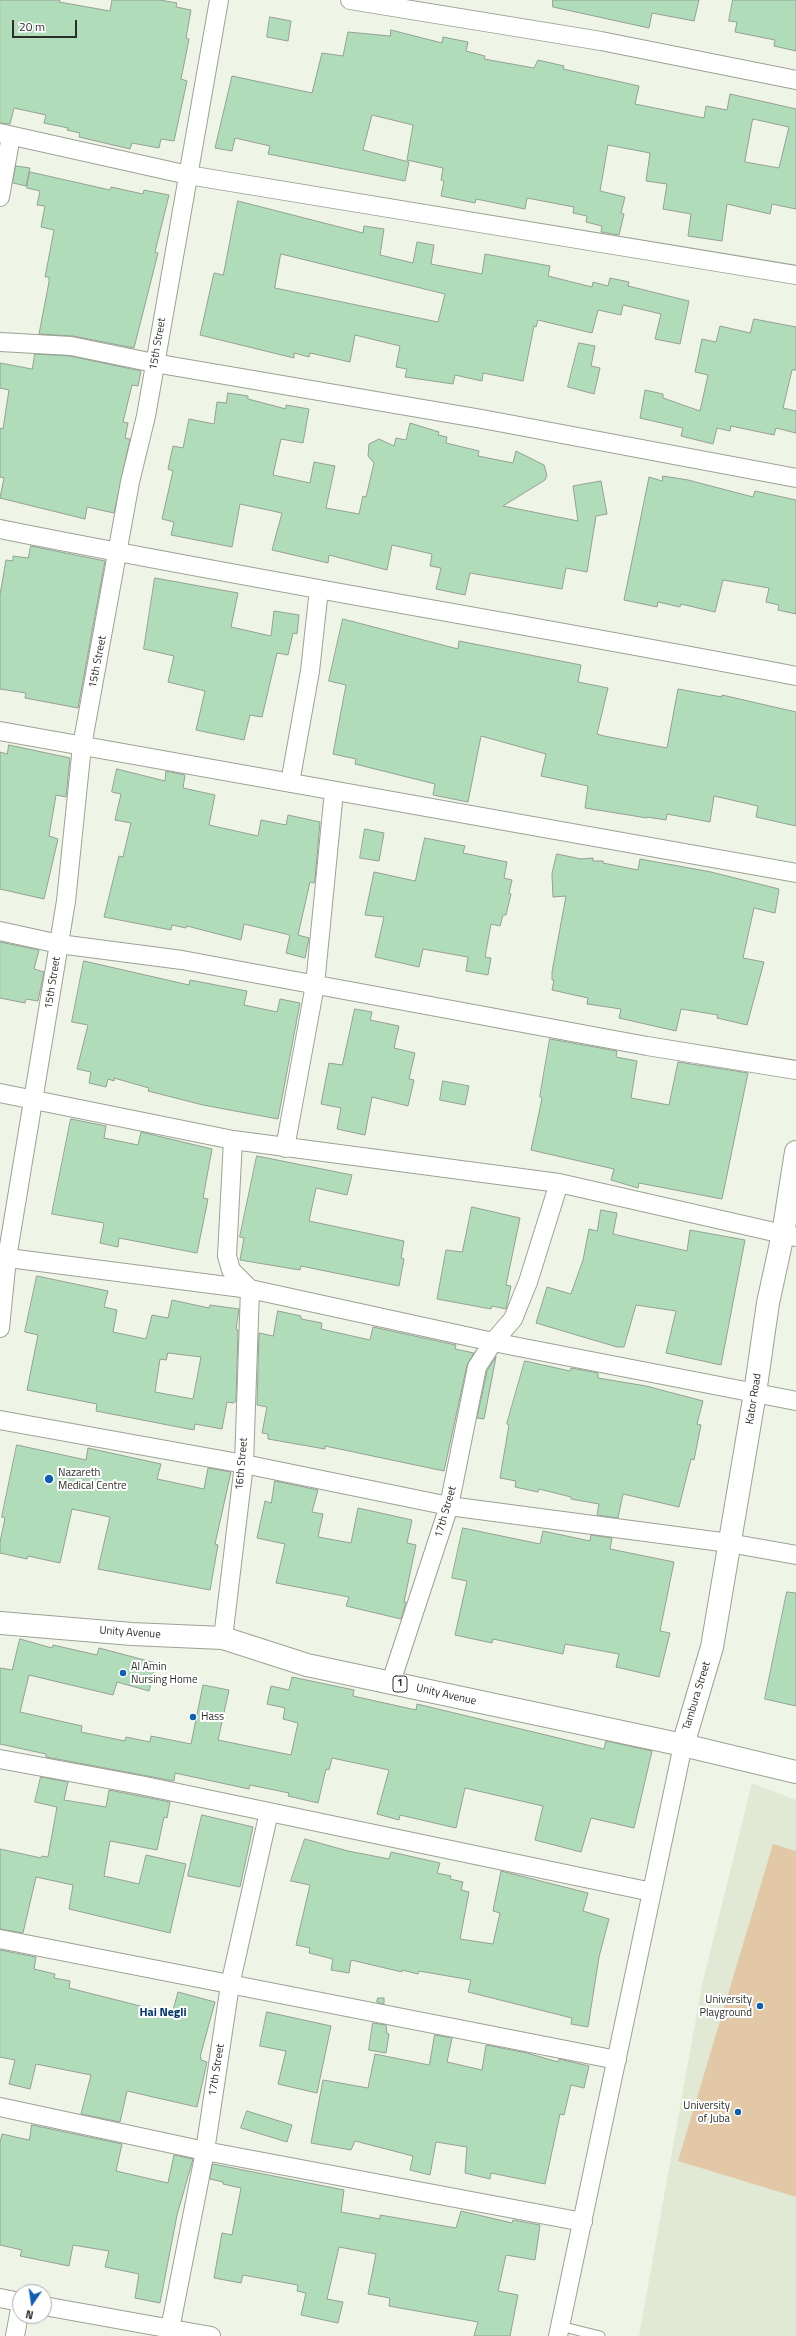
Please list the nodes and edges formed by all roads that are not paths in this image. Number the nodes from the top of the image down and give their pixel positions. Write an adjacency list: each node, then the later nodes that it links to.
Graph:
1 (219, 0): 5 (street, 15th Street)
2 (350, 0): 3 (street)
3 (796, 80)
4 (6, 134): 5 (street); 6 (street)
5 (188, 175): 7 (street); 9 (street, 15th Street)
6 (0, 197)
7 (796, 275)
8 (0, 342): 9 (street)
9 (154, 363): 10 (street); 12 (street, 15th Street)
10 (796, 478)
11 (0, 529): 12 (street)
12 (119, 553): 13 (street); 16 (street, 15th Street)
13 (319, 589): 14 (street); 17 (street)
14 (796, 676)
15 (0, 731): 16 (street)
16 (82, 746): 17 (street); 21 (street, 15th Street)
17 (290, 783): 18 (street)
18 (334, 790): 19 (street); 22 (street)
19 (796, 873)
20 (0, 930): 21 (street)
21 (59, 944): 22 (street); 25 (street, 15th Street)
22 (315, 985): 23 (street); 27 (street)
23 (796, 1070)
24 (0, 1093): 25 (street)
25 (35, 1100): 26 (street); 31 (street, 15th Street)
26 (233, 1140): 27 (street); 32 (street)
27 (285, 1148): 29 (street)
28 (796, 1152): 30 (main road, Kator Road)
29 (559, 1183): 30 (street); 34 (street, 17th Street)
30 (789, 1235): 35 (main road, Kator Road)
31 (3, 1257): 32 (street); 33 (street, 15th Street)
32 (250, 1289): 34 (street); 38 (street, 16th Street)
33 (0, 1328)
34 (493, 1342): 35 (street); 39 (street, 17th Street)
35 (755, 1394): 36 (street); 40 (main road, Kator Road)
36 (796, 1401)
37 (0, 1420): 38 (street)
38 (244, 1464): 39 (street); 43 (street, 16th Street)
39 (449, 1506): 40 (street); 45 (street, 17th Street)
40 (729, 1543): 41 (street); 44 (main road, Kator Road)
41 (796, 1555)
42 (0, 1623): 43 (main road, Unity Avenue / 1)
43 (224, 1638): 45 (main road, Unity Avenue / 1)
44 (712, 1647): 46 (main road, Tambura Street)
45 (391, 1682): 46 (main road, Unity Avenue / 1)
46 (683, 1745): 48 (main road, Unity Avenue / 1); 50 (street)
47 (0, 1759): 49 (street)
48 (796, 1772)
49 (269, 1812): 50 (street); 52 (street, 17th Street)
50 (652, 1892): 53 (street)
51 (0, 1939): 52 (street)
52 (230, 1985): 53 (street); 55 (street, 17th Street)
53 (617, 2060): 56 (street)
54 (0, 2107): 55 (street)
55 (205, 2151): 56 (street); 61 (street, 17th Street)
56 (583, 2222): 62 (street)
57 (0, 2298): 58 (street)
58 (12, 2300)
59 (52, 2307): 61 (street)
60 (17, 2324): 63 (street)
61 (170, 2329): 64 (street)
62 (559, 2331): 65 (lane)
63 (15, 2336)
64 (211, 2336)
65 (600, 2336)

